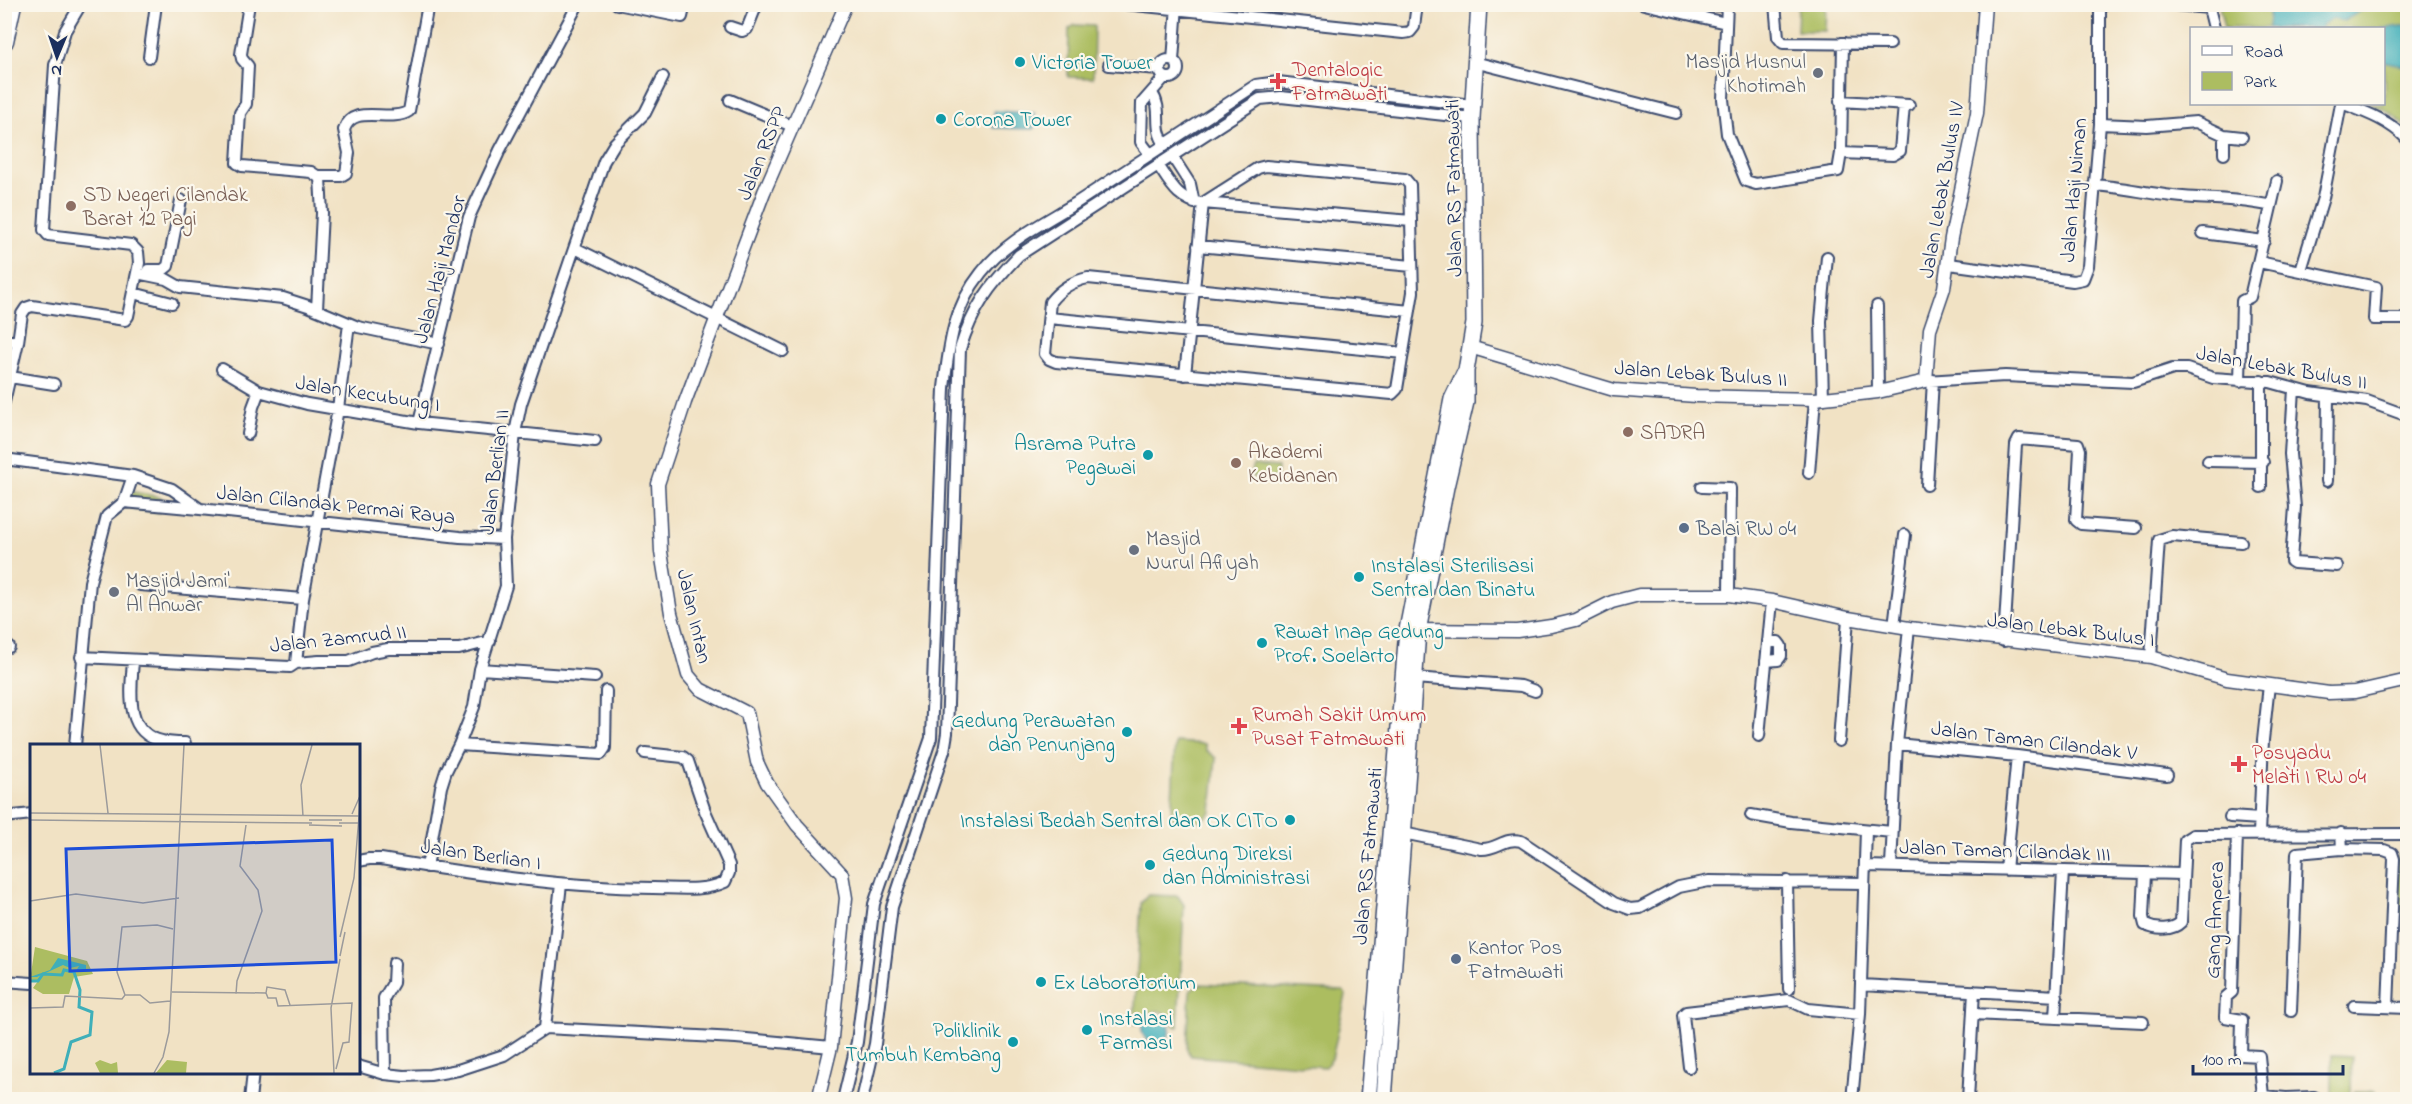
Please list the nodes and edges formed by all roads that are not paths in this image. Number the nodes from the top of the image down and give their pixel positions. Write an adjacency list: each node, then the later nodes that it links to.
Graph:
1 (12, 4): 27 (highway)
2 (81, 4): 70 (street)
3 (156, 4): 30 (street)
4 (249, 4): 54 (street)
5 (428, 4): 54 (street)
6 (578, 4): 84 (street, Jalan Haji Mandor)
7 (617, 4): 8 (street)
8 (685, 4)
9 (757, 4): 25 (street)
10 (846, 4): 44 (street, Jalan RSPP)
11 (1125, 4): 22 (street)
12 (1417, 4): 22 (street)
13 (1479, 4): 32 (main road, Jalan RS Fatmawati)
14 (1644, 4): 23 (street)
15 (1775, 4): 28 (street)
16 (1985, 4): 67 (street, Jalan Lebak Bulus IV)
17 (2100, 4): 43 (street, Jalan Haji Niman)
18 (2164, 4): 21 (street)
19 (1702, 5): 20 (street); 23 (street)
20 (1727, 5): 24 (street)
21 (2208, 6): 26 (street)
22 (1176, 7): 31 (street)
23 (1701, 17): 24 (street)
24 (1726, 23): 49 (street)
25 (730, 27)
26 (2214, 27)
27 (4, 41)
28 (1842, 43): 29 (street); 38 (street)
29 (1890, 44)
30 (148, 57)
31 (1173, 61): 34 (street); 34 (street)
32 (1474, 62): 41 (main road, Jalan RS Fatmawati); 42 (street)
33 (1109, 65): 34 (street)
34 (1162, 73): 36 (street)
35 (663, 77): 64 (street, Jalan Berlian II)
36 (1152, 93): 48 (street); 50 (street)
37 (730, 100): 44 (street)
38 (1840, 100): 49 (street); 49 (street)
39 (2343, 105): 69 (street)
40 (2346, 105): 47 (street)
41 (1472, 111): 48 (street); 52 (street); 85 (main road, Jalan RS Fatmawati)
42 (1676, 113)
43 (2100, 124): 45 (street); 56 (street, Jalan Haji Niman)
44 (792, 126): 78 (street, Jalan RSPP)
45 (2224, 135): 46 (street); 51 (street)
46 (2242, 136)
47 (2408, 140)
48 (1165, 144): 50 (street)
49 (1841, 153)
50 (1150, 154): 95 (street)
51 (2224, 154)
52 (1172, 156): 53 (street); 58 (street)
53 (1158, 165): 58 (street); 96 (street)
54 (318, 176): 75 (street)
55 (2277, 181): 59 (street)
56 (2094, 185): 59 (street); 67 (street, Jalan Haji Niman)
57 (181, 200): 70 (street)
58 (1198, 203): 60 (street); 60 (street); 63 (street)
59 (2271, 206): 62 (street)
60 (1411, 221): 68 (street)
61 (2203, 233): 62 (street)
62 (2264, 241): 66 (street)
63 (1198, 246): 68 (street); 71 (street)
64 (575, 248): 78 (street); 106 (street, Jalan Berlian II)
65 (1827, 257): 101 (street)
66 (2259, 262): 69 (street); 92 (street)
67 (1949, 264): 91 (street, Jalan Lebak Bulus IV)
68 (1412, 266): 76 (street)
69 (2301, 270): 79 (street)
70 (138, 271): 72 (street); 75 (street)
71 (1194, 289): 76 (street); 77 (street); 81 (street)
72 (133, 293): 73 (street); 83 (street)
73 (172, 303)
74 (1877, 306): 99 (street)
75 (317, 309): 80 (street)
76 (1410, 310): 87 (street)
77 (1049, 318): 81 (street); 89 (street)
78 (718, 319): 86 (street); 199 (street, Jalan Intan)
79 (2408, 319)
80 (349, 324): 84 (street); 103 (street)
81 (1190, 332): 87 (street); 89 (street)
82 (4, 340): 83 (street)
83 (18, 342): 90 (street)
84 (439, 344): 105 (street, Jalan Haji Mandor)
85 (1470, 347): 101 (street, Jalan Lebak Bulus II); 133 (main road, Jalan RS Fatmawati)
86 (783, 351)
87 (1403, 353): 89 (street)
88 (222, 369): 98 (street, Jalan Kecubung I)
89 (1185, 375)
90 (10, 377): 94 (street); 102 (street)
91 (1929, 380): 92 (street, Jalan Lebak Bulus II); 99 (street, Jalan Lebak Bulus II); 115 (street)
92 (2240, 381): 93 (street, Jalan Lebak Bulus II)
93 (2261, 381): 97 (street, Jalan Lebak Bulus II); 111 (street)
94 (54, 384)
95 (944, 388): 96 (street); 177 (street)
96 (958, 388): 181 (street)
97 (2294, 388): 100 (street, Jalan Lebak Bulus II); 125 (street)
98 (259, 391): 103 (street, Jalan Kecubung I); 107 (street)
99 (1878, 392): 101 (street, Jalan Lebak Bulus II)
100 (2328, 396): 104 (street, Jalan Lebak Bulus II); 114 (street)
101 (1819, 399): 112 (street)
102 (4, 402)
103 (338, 409): 105 (street, Jalan Kecubung I); 120 (street)
104 (2408, 416)
105 (419, 423): 106 (street, Jalan Kecubung I)
106 (515, 433): 108 (street, Jalan Kecubung I); 123 (street, Jalan Berlian II)
107 (248, 434)
108 (595, 441)
109 (4, 459): 113 (street, Jalan Cilandak Permai Raya)
110 (2208, 461): 111 (street)
111 (2263, 462): 117 (street)
112 (1809, 474)
113 (133, 476): 118 (street); 119 (street, Jalan Cilandak Permai Raya)
114 (2326, 481)
115 (1926, 485)
116 (1702, 487): 127 (street)
117 (2261, 487)
118 (124, 502): 119 (street, Jalan Cilandak Permai Raya); 136 (street)
119 (200, 508): 120 (street, Jalan Cilandak Permai Raya)
120 (317, 519): 123 (street, Jalan Cilandak Permai Raya); 128 (street)
121 (2136, 528): 135 (street)
122 (1905, 535): 131 (street)
123 (504, 539): 134 (street, Jalan Berlian II)
124 (2241, 542): 137 (street)
125 (2337, 566)
126 (140, 585): 128 (street)
127 (1729, 595): 129 (street, Jalan Lebak Bulus I); 133 (street, Jalan Lebak Bulus I)
128 (303, 599): 139 (street)
129 (1772, 601): 130 (street, Jalan Lebak Bulus I); 147 (street)
130 (1848, 618): 131 (street, Jalan Lebak Bulus I); 148 (street)
131 (1894, 626): 132 (street, Jalan Lebak Bulus I)
132 (1909, 628): 135 (street, Jalan Lebak Bulus I); 151 (street)
133 (1413, 630): 142 (main road, Jalan RS Fatmawati); 183 (main road, Jalan RS Fatmawati)
134 (490, 641): 139 (street, Jalan Zamrud II); 140 (street, Jalan Berlian II)
135 (2004, 641): 137 (street, Jalan Lebak Bulus I)
136 (81, 657): 138 (street, Jalan Zamrud II); 150 (street)
137 (2151, 657): 144 (street, Jalan Lebak Bulus I)
138 (133, 661): 139 (street, Jalan Zamrud II); 149 (street)
139 (296, 663)
140 (480, 669): 141 (street); 152 (street, Jalan Berlian II)
141 (595, 677)
142 (1414, 678): 146 (street); 163 (main road, Jalan RS Fatmawati)
143 (2408, 680): 144 (street, Jalan Lebak Bulus I)
144 (2269, 685): 160 (street)
145 (606, 691): 152 (street)
146 (1535, 691)
147 (1759, 736)
148 (1839, 741)
149 (185, 743)
150 (75, 744)
151 (1897, 744): 154 (street, Jalan Taman Cilandak V); 162 (street)
152 (459, 745): 172 (street, Jalan Berlian II)
153 (645, 753): 180 (street)
154 (2017, 756): 155 (street, Jalan Taman Cilandak V); 173 (street)
155 (2167, 775)
156 (30, 814): 158 (street)
157 (1751, 815): 161 (street)
158 (4, 817)
159 (2230, 817): 160 (street)
160 (2260, 819): 166 (street)
161 (1866, 830): 162 (street); 170 (street)
162 (1892, 832): 171 (street)
163 (1403, 833): 178 (street); 183 (main road, Jalan RS Fatmawati)
164 (2341, 833): 166 (street); 167 (street); 168 (street)
165 (2237, 834): 166 (street); 176 (street); 204 (street, Gang Ampera)
166 (2259, 834)
167 (2408, 834)
168 (2342, 849): 191 (street); 193 (street)
169 (360, 861): 172 (street, Jalan Berlian I)
170 (1864, 866): 171 (street, Jalan Taman Cilandak III); 179 (street)
171 (1890, 866): 173 (street, Jalan Taman Cilandak III)
172 (427, 867): 180 (street, Jalan Berlian I)
173 (2006, 870): 174 (street, Jalan Taman Cilandak III)
174 (2063, 871): 175 (street, Jalan Taman Cilandak III); 189 (street)
175 (2145, 873): 176 (street, Jalan Taman Cilandak III); 176 (street)
176 (2182, 874)
177 (881, 880): 181 (street); 207 (street)
178 (1787, 881): 179 (street); 187 (street)
179 (1864, 883): 186 (street)
180 (561, 884): 198 (street, Jalan Berlian I)
181 (898, 884): 208 (street)
182 (394, 963): 203 (street)
183 (1386, 966): 209 (main road, Jalan RS Fatmawati); 210 (main road, Jalan RS Fatmawati)
184 (4, 981): 185 (street)
185 (30, 983)
186 (1861, 985): 188 (street); 194 (street)
187 (1789, 989)
188 (1974, 991): 189 (street); 195 (street)
189 (2057, 996): 196 (street)
190 (2354, 1006): 191 (street)
191 (2388, 1007): 192 (street)
192 (2408, 1008)
193 (2290, 1011)
194 (1860, 1014): 201 (street); 211 (street)
195 (1973, 1014): 196 (street); 212 (street)
196 (2055, 1018): 197 (street)
197 (2143, 1022)
198 (545, 1028): 199 (street); 203 (street)
199 (831, 1047): 206 (street, Jalan Intan)
200 (360, 1067): 203 (street)
201 (1689, 1067)
202 (253, 1074): 205 (street)
203 (385, 1074)
204 (2286, 1099): 213 (street, Gang Ampera)
205 (250, 1100)
206 (818, 1100)
207 (843, 1100)
208 (862, 1100)
209 (1368, 1100)
210 (1384, 1100)
211 (1852, 1100)
212 (1968, 1100)
213 (2320, 1100)

